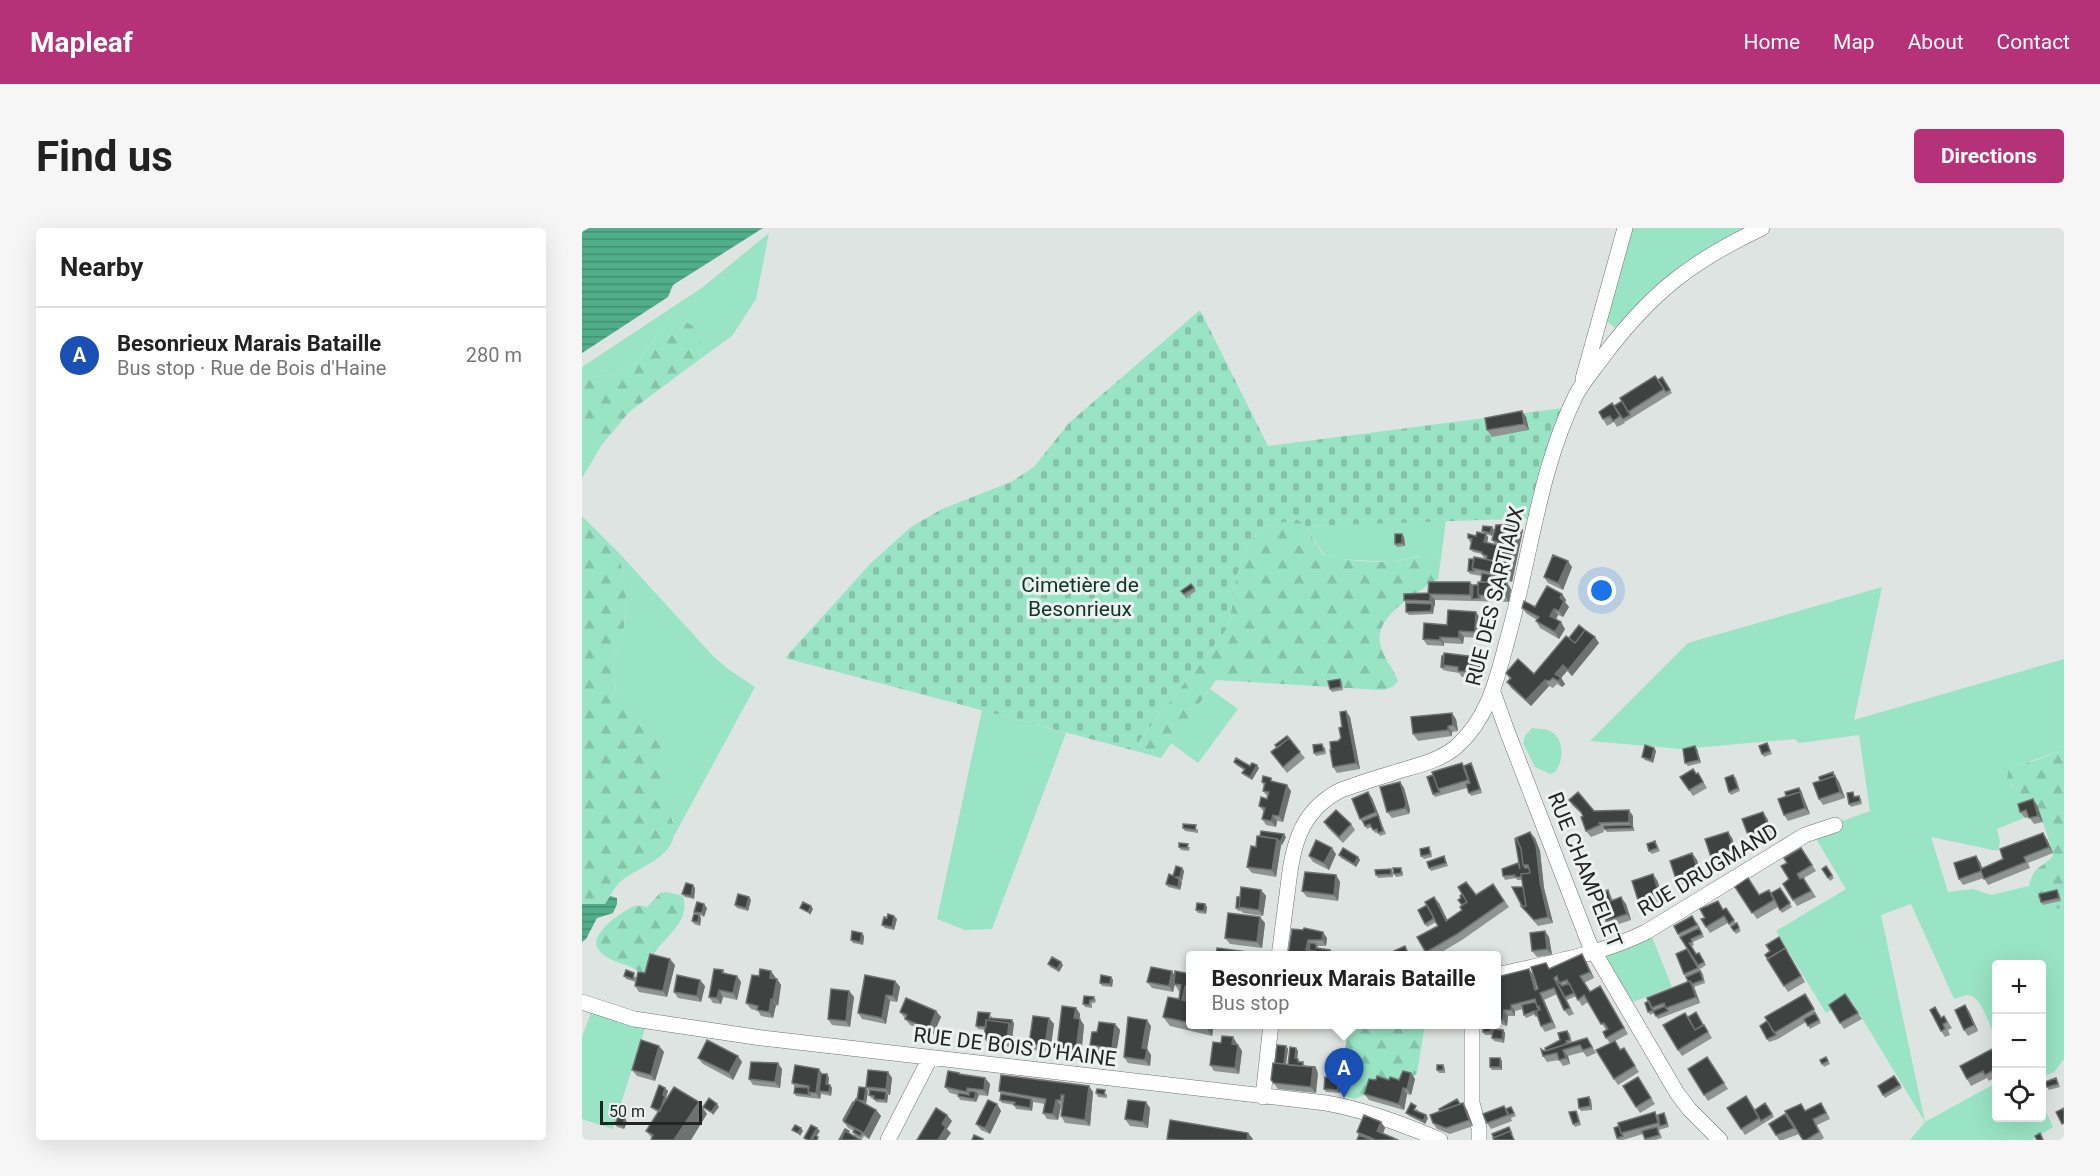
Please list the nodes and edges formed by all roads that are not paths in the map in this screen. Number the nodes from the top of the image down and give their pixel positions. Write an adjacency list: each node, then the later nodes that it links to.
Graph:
1 (1625, 228): 3 (street)
2 (1762, 228): 3 (street, RUE DES SARTIAUX)
3 (1580, 387): 4 (street, RUE DES SARTIAUX)
4 (1493, 692): 6 (street, RUE DES SARTIAUX); 7 (street, RUE CHAMPELET)
5 (1835, 825): 7 (street, RUE DRUGMAND)
6 (1280, 951)
7 (1594, 953): 8 (street, RUE DRUGMAND); 17 (street, RUE CHAMPELET)
8 (1501, 974)
9 (582, 1002): 12 (street, RUE DE BOIS D'HAINE)
10 (1270, 1029): 13 (street)
11 (1472, 1029): 16 (street)
12 (930, 1058): 13 (street, RUE DE BOIS D'HAINE); 14 (street)
13 (1263, 1097): 15 (street, RUE DE BOIS D'HAINE)
14 (888, 1140)
15 (1440, 1140)
16 (1479, 1140)
17 (1720, 1140)

